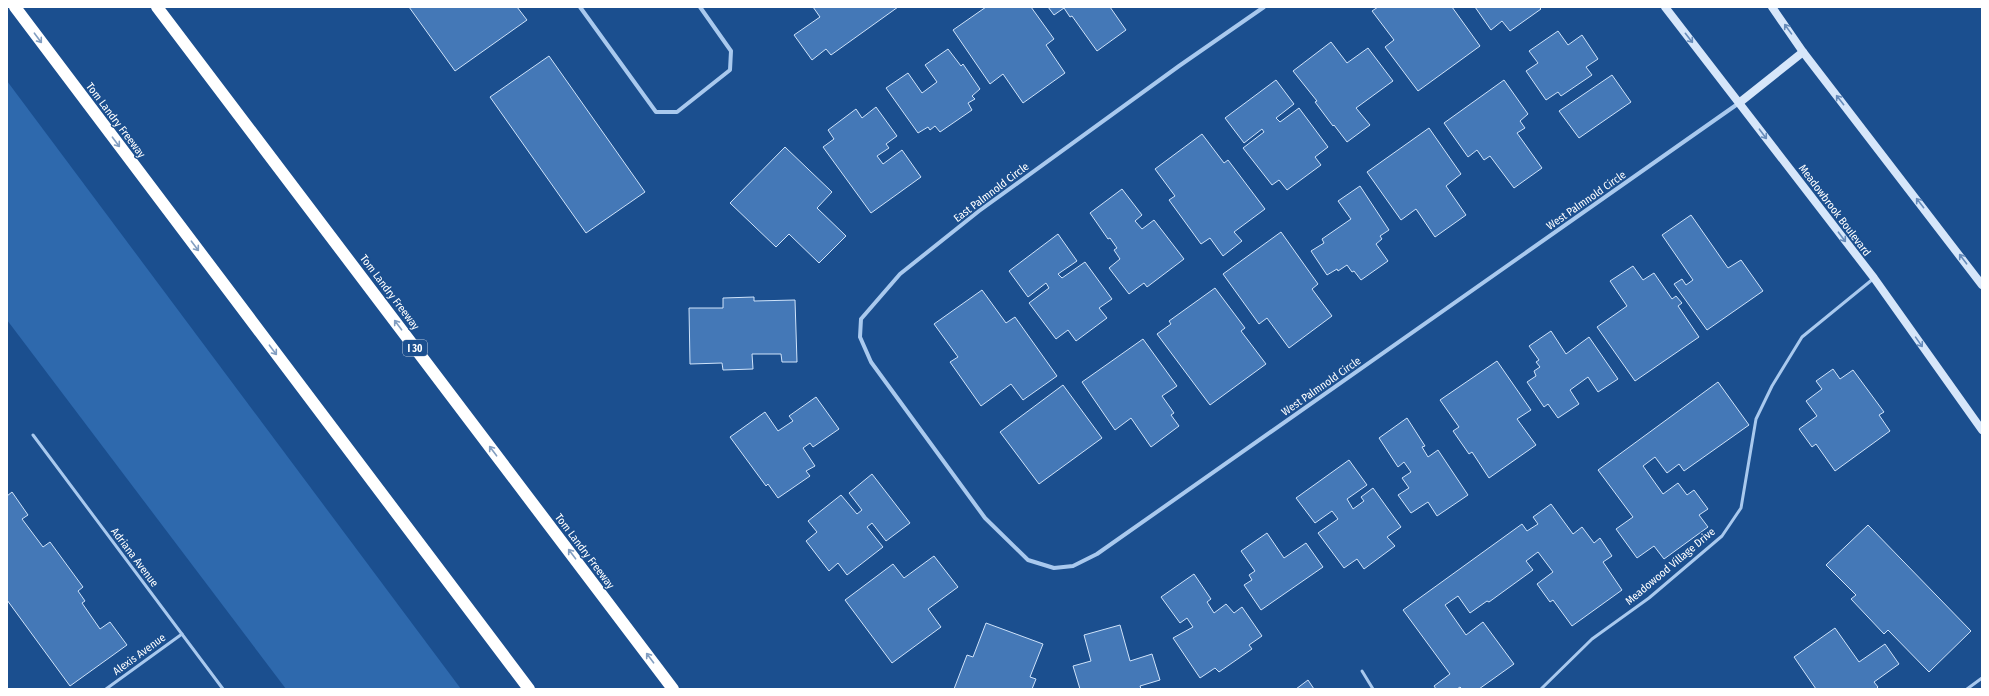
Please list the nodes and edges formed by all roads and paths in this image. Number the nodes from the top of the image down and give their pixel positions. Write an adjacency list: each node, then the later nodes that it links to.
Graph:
1 (15, 7): 20 (highway, Tom Landry Freeway, one-way to 20)
2 (157, 7): 21 (highway, Tom Landry Freeway / I 30, one-way to 2)
3 (580, 7): 4 (street)
4 (700, 7)
5 (1264, 7): 14 (street, East Palmnold Circle)
6 (1665, 7): 9 (main road, Meadowbrook Boulevard, one-way to 9)
7 (1772, 7): 8 (main road, one-way to 7)
8 (1803, 52): 9 (main road); 11 (main road, one-way to 8)
9 (1739, 103): 10 (main road, Meadowbrook Boulevard, one-way to 10); 14 (street, West Palmnold Circle)
10 (1874, 278): 12 (main road, Meadowbrook Boulevard, one-way to 12); 23 (lane, Meadowood Village Drive)
11 (1982, 285)
12 (1982, 430)
13 (33, 435): 15 (lane, Adriana Avenue)
14 (931, 444)
15 (182, 634): 18 (lane, Alexis Avenue); 19 (lane, Adriana Avenue)
16 (1362, 671): 22 (lane)
17 (1982, 678): 24 (lane)
18 (106, 689)
19 (223, 689)
20 (529, 689)
21 (674, 689)
22 (1373, 689)
23 (1541, 689)
24 (1967, 689)

